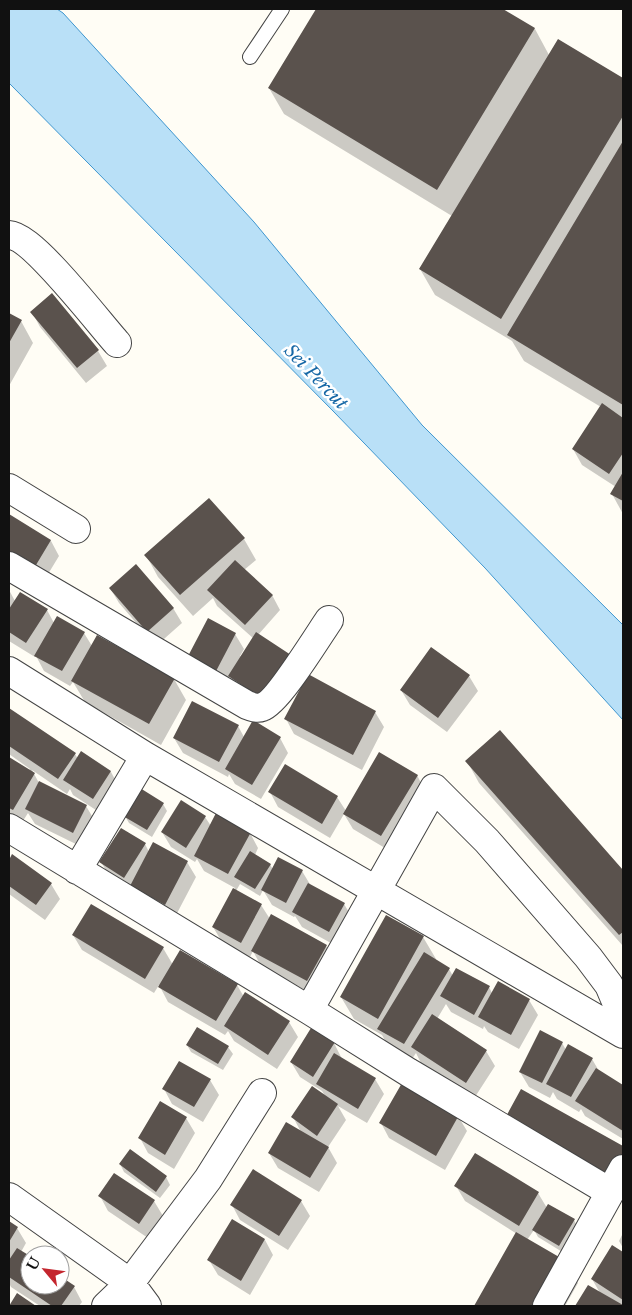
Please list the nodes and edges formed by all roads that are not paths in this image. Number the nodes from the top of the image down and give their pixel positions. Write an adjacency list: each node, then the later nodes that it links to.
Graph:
1 (282, 9): 2 (lane)
2 (250, 57)
3 (9, 236): 4 (street)
4 (117, 343)
5 (9, 488): 6 (street)
6 (76, 528)
7 (9, 566): 8 (street)
8 (329, 620)
9 (9, 671): 10 (street)
10 (145, 756): 12 (street); 13 (street)
11 (9, 828): 12 (street)
12 (77, 870): 14 (street)
13 (376, 890): 14 (street); 15 (street); 16 (street)
14 (309, 1010): 18 (street)
15 (623, 1018)
16 (623, 1034)
17 (262, 1093): 20 (street)
18 (616, 1181): 23 (street)
19 (9, 1197): 20 (street)
20 (130, 1283): 21 (street); 22 (street)
21 (106, 1306)
22 (147, 1306)
23 (547, 1306)

